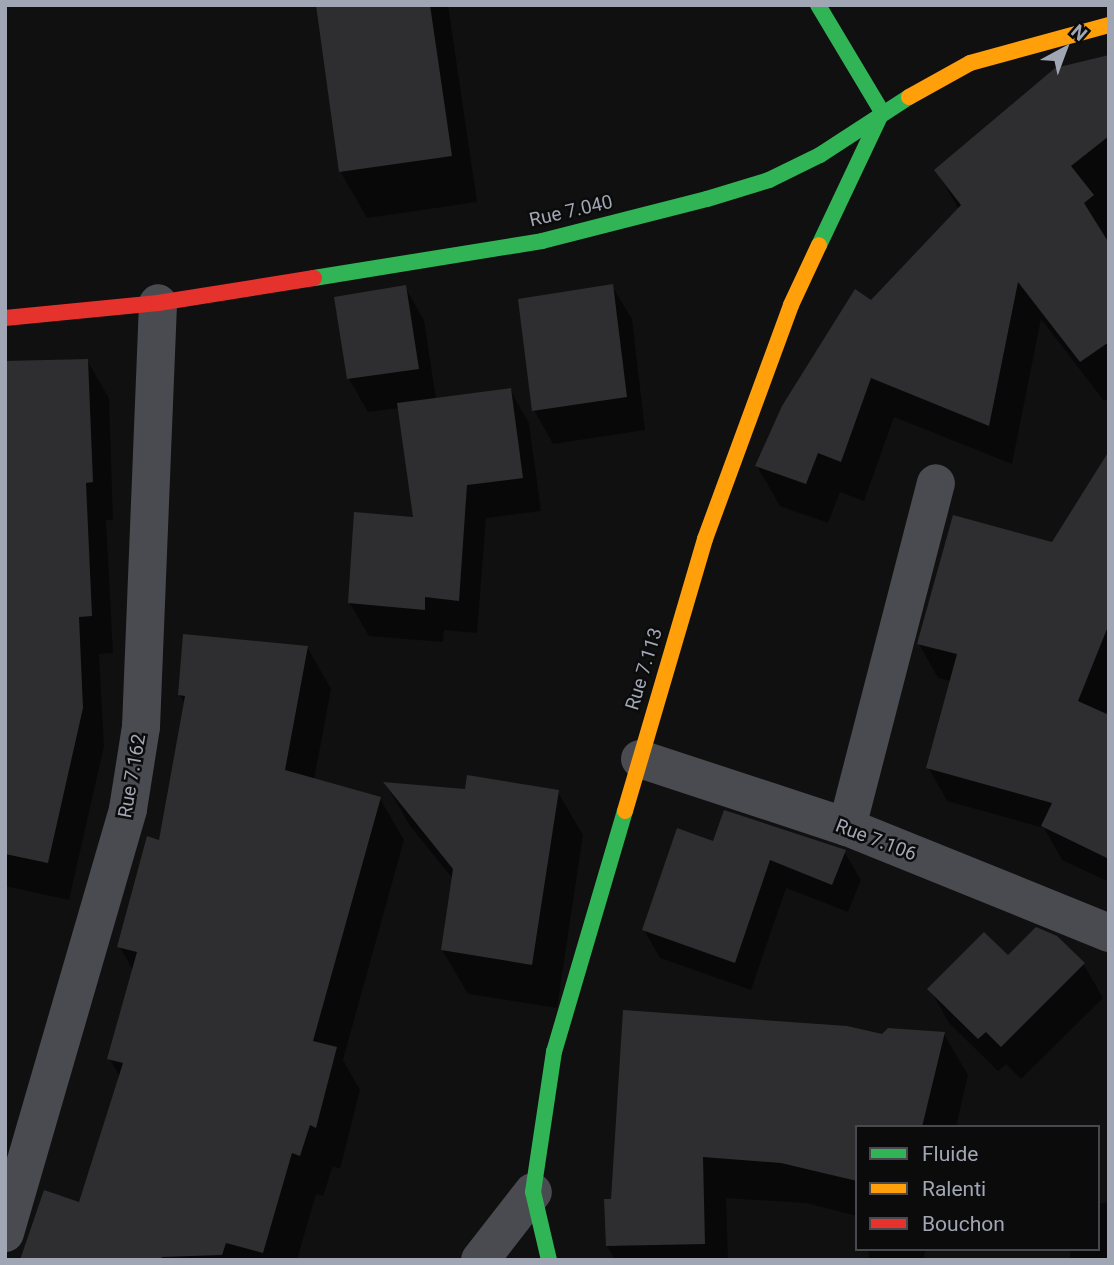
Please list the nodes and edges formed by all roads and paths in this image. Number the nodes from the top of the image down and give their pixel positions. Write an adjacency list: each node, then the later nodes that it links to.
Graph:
1 (818, 5): 3 (street)
2 (1109, 24): 3 (street, Rue 7.040)
3 (882, 112): 4 (street, Rue 7.040); 7 (street, Rue 7.113)
4 (158, 303): 5 (street, Rue 7.040); 11 (street, Rue 7.162)
5 (5, 318)
6 (936, 483): 8 (street)
7 (640, 759): 8 (street, Rue 7.106); 10 (street, Rue 7.113)
8 (847, 827): 9 (street, Rue 7.106)
9 (1109, 933)
10 (533, 1192): 12 (street); 13 (street, Rue 7.113)
11 (5, 1233)
12 (480, 1260)
13 (549, 1260)

